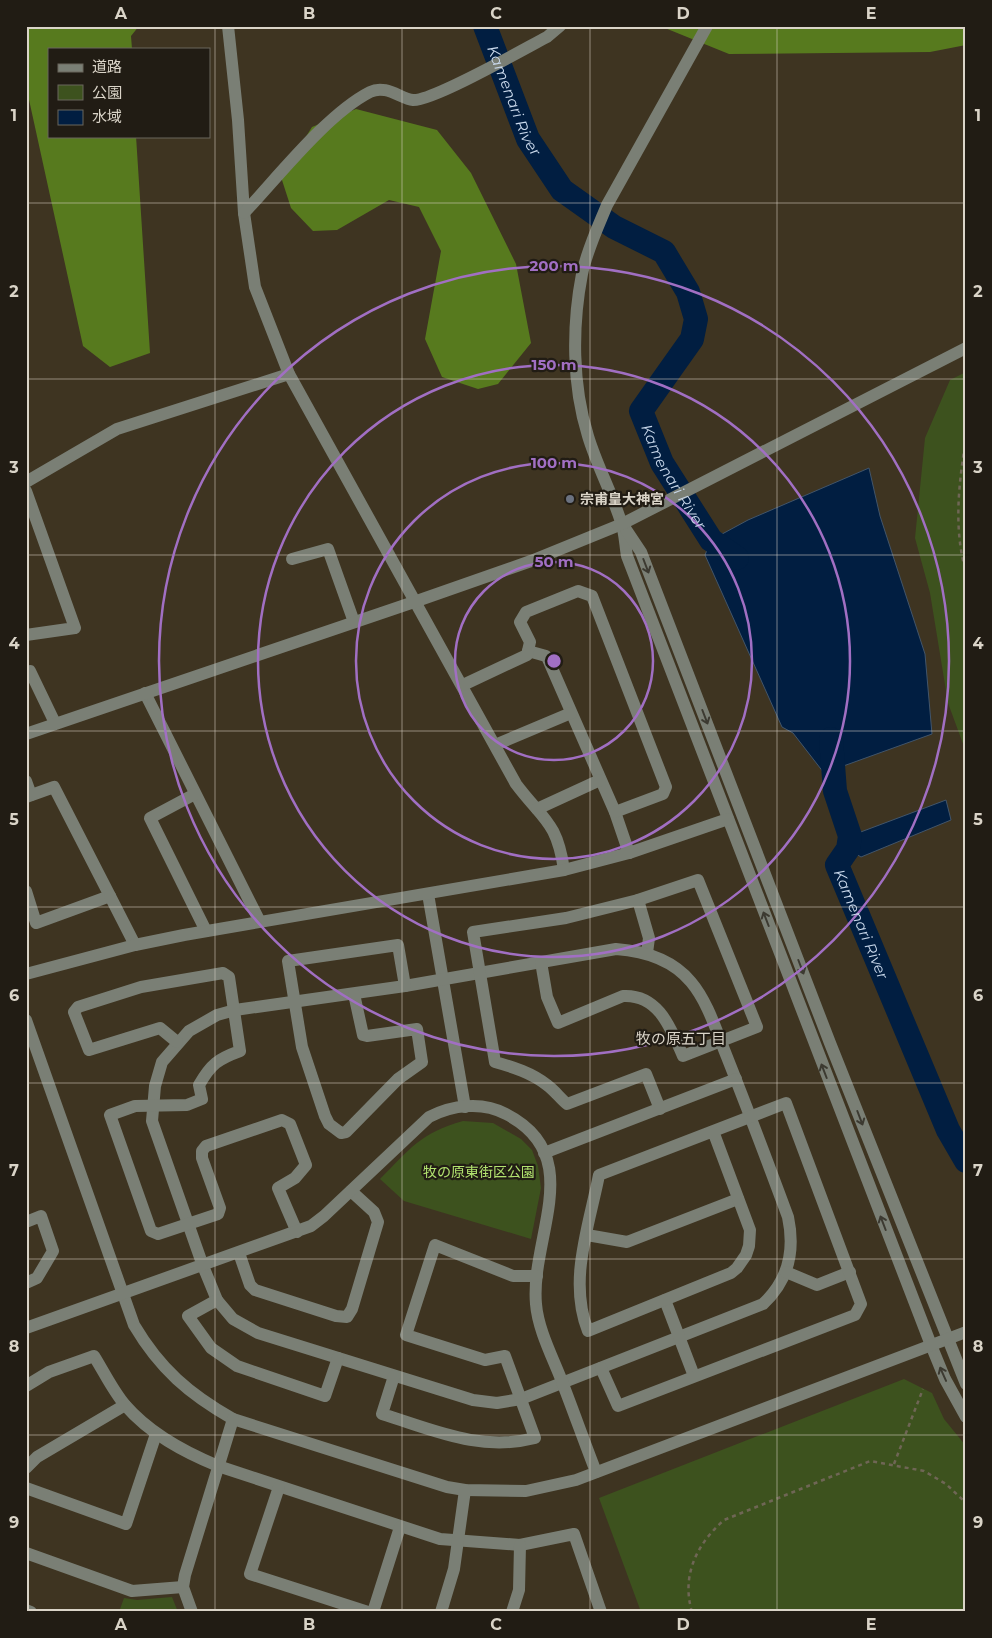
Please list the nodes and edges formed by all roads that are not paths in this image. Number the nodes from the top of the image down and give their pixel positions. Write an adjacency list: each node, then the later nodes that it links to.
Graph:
1 (228, 26): 4 (street)
2 (560, 26): 4 (street)
3 (708, 26): 9 (street)
4 (244, 212): 6 (street)
5 (966, 348): 9 (street)
6 (289, 374): 7 (street); 11 (street)
7 (26, 482)
8 (26, 491): 13 (street)
9 (622, 524): 11 (street); 28 (street); 75 (street, one-way to 75)
10 (292, 559): 12 (street)
11 (414, 602): 12 (street); 16 (street)
12 (354, 622): 17 (street)
13 (26, 635)
14 (528, 651): 16 (street); 18 (street); 27 (street)
15 (26, 672): 19 (street)
16 (462, 685): 21 (street)
17 (145, 693): 19 (street); 24 (street)
18 (571, 713): 21 (street); 22 (street)
19 (55, 723): 20 (street)
20 (26, 734)
21 (495, 745): 26 (street)
22 (600, 780): 26 (street); 27 (street)
23 (26, 781): 25 (street)
24 (196, 794): 35 (street); 36 (street)
25 (29, 796): 33 (street)
26 (537, 809): 30 (street)
27 (615, 812): 29 (street)
28 (728, 819): 29 (street); 76 (street, one-way to 28)
29 (629, 853): 30 (street)
30 (564, 870): 32 (street)
31 (26, 891): 33 (street)
32 (428, 894): 35 (street); 42 (street)
33 (110, 896): 37 (street)
34 (638, 900): 38 (street); 41 (street); 48 (street)
35 (260, 922): 36 (street)
36 (206, 931): 37 (street)
37 (135, 945): 40 (street)
38 (646, 954): 39 (street); 48 (street)
39 (541, 962): 41 (street); 48 (street)
40 (26, 974)
41 (480, 974): 42 (street); 53 (street)
42 (444, 980): 43 (street); 52 (street)
43 (405, 986): 44 (street); 45 (street)
44 (354, 994): 45 (street); 45 (street)
45 (294, 1002): 46 (street)
46 (235, 1010): 49 (street); 49 (street); 51 (street)
47 (27, 1026): 69 (street)
48 (720, 1040): 50 (street)
49 (177, 1042): 51 (street)
50 (736, 1080): 53 (street); 54 (street)
51 (153, 1106): 60 (street); 60 (street)
52 (465, 1107): 56 (street); 57 (street)
53 (660, 1109): 56 (street)
54 (750, 1116): 55 (street); 65 (street); 66 (street)
55 (713, 1131): 58 (street); 62 (street)
56 (544, 1153): 67 (street)
57 (352, 1191): 61 (street); 63 (street)
58 (738, 1199): 62 (street); 71 (street)
59 (26, 1222): 68 (street)
60 (188, 1224): 61 (street); 64 (street)
61 (297, 1232): 63 (street)
62 (587, 1235): 71 (street)
63 (239, 1253): 64 (street)
64 (203, 1266): 69 (street); 70 (street)
65 (786, 1272): 66 (street); 74 (street)
66 (850, 1272): 80 (street)
67 (537, 1276): 81 (street); 84 (street)
68 (26, 1283)
69 (122, 1293): 72 (street); 87 (street)
70 (217, 1300): 77 (street); 77 (street)
71 (665, 1300): 74 (street)
72 (26, 1328)
73 (966, 1332): 75 (street)
74 (680, 1338): 78 (street); 80 (street)
75 (947, 1339): 76 (street); 82 (street)
76 (930, 1345): 86 (street, one-way to 76); 91 (street)
77 (338, 1358): 79 (street)
78 (601, 1368): 80 (street); 81 (street)
79 (394, 1376): 84 (street); 84 (street)
80 (694, 1376)
81 (562, 1383): 84 (street); 91 (street)
82 (966, 1384)
83 (26, 1386): 85 (street)
84 (521, 1399)
85 (125, 1405): 88 (street); 90 (street)
86 (966, 1417)
87 (233, 1419): 89 (street); 94 (street)
88 (156, 1434): 89 (street); 93 (street)
89 (218, 1466): 92 (street); 99 (street)
90 (26, 1468)
91 (596, 1472): 94 (street)
92 (279, 1487): 95 (street); 103 (street)
93 (26, 1488)
94 (465, 1490): 96 (street)
95 (400, 1527): 96 (street); 104 (street)
96 (459, 1540): 97 (street); 105 (street)
97 (520, 1545): 106 (street); 107 (street)
98 (26, 1553): 99 (street)
99 (183, 1587): 102 (street)
100 (26, 1610): 101 (street)
101 (31, 1612)
102 (192, 1612)
103 (368, 1612)
104 (373, 1612)
105 (441, 1612)
106 (512, 1612)
107 (601, 1612)

